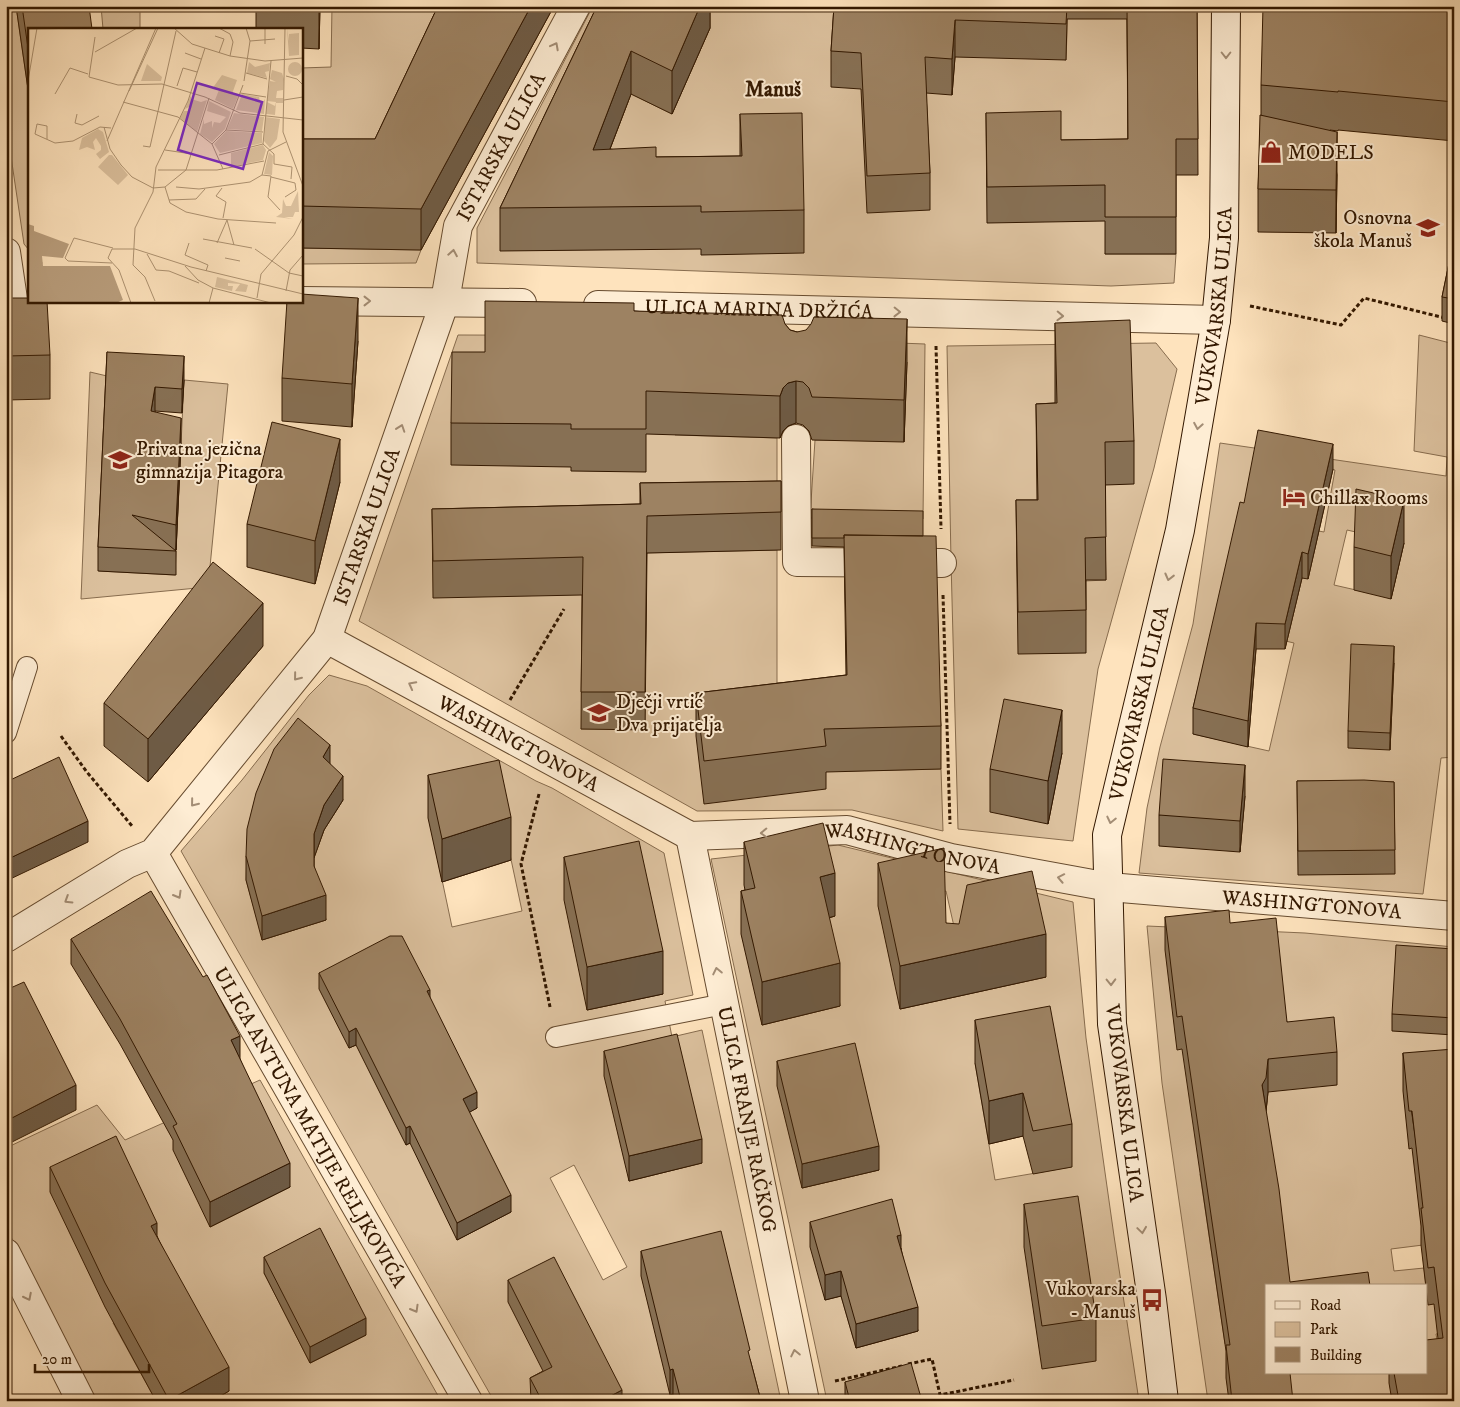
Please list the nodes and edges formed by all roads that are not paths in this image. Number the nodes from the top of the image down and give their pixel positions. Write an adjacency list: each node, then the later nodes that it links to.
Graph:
1 (576, 6): 6 (street, ISTARSKA ULICA, one-way to 1)
2 (1226, 6): 9 (street, VUKOVARSKA ULICA, one-way to 9)
3 (6, 252): 4 (street)
4 (16, 299)
5 (302, 300): 6 (street, one-way to 6)
6 (445, 302): 7 (street); 12 (street, ISTARSKA ULICA, one-way to 6)
7 (543, 304)
8 (572, 304): 9 (street, ULICA MARINA DRŽIĆA, one-way to 9)
9 (1217, 310): 17 (street, VUKOVARSKA ULICA, one-way to 17)
10 (796, 439): 11 (street)
11 (942, 563)
12 (327, 639): 15 (street, WASHINGTONOVA, one-way to 12); 16 (street, ISTARSKA ULICA, one-way to 16)
13 (27, 667): 14 (lane)
14 (6, 733)
15 (690, 836): 17 (street, WASHINGTONOVA, one-way to 15); 20 (street, ULICA FRANJE RAČKOG, one-way to 15)
16 (153, 852): 19 (street, ISTARSKA ULICA, one-way to 19); 25 (street, ULICA ANTUNA MATIJE RELJKOVIĆA, one-way to 25)
17 (1109, 887): 18 (street, WASHINGTONOVA); 26 (street, VUKOVARSKA ULICA, one-way to 26)
18 (1454, 916)
19 (6, 938)
20 (724, 1004): 21 (lane); 23 (street, ULICA FRANJE RAČKOG, one-way to 20)
21 (556, 1037)
22 (6, 1253): 24 (street, one-way to 24)
23 (804, 1395)
24 (81, 1401)
25 (468, 1401)
26 (1164, 1401)

